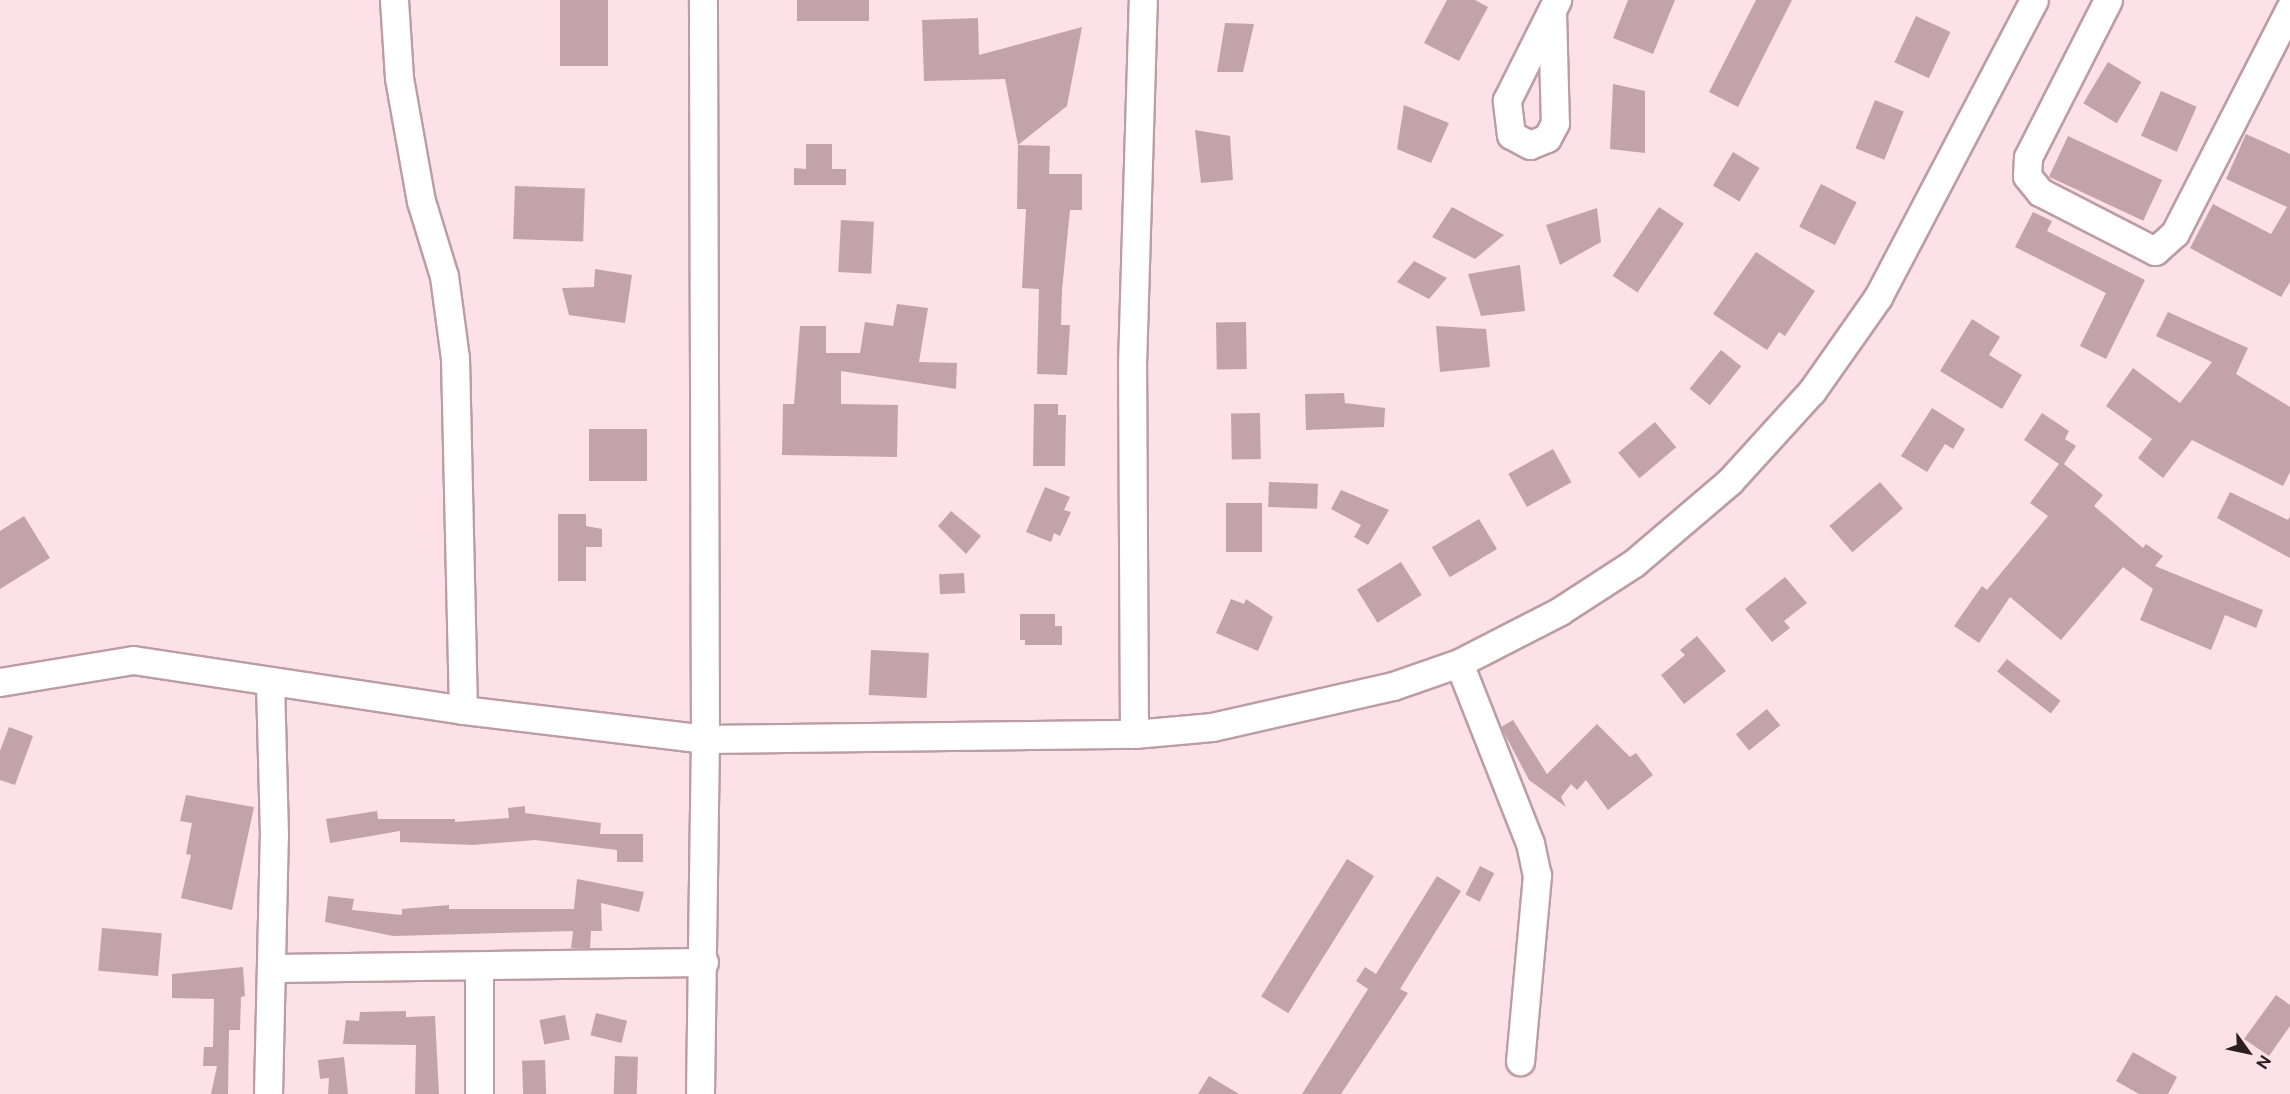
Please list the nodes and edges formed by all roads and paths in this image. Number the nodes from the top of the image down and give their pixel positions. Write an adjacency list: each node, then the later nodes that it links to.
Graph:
1 (394, 0): 10 (street)
2 (703, 0): 12 (street)
3 (1143, 0): 11 (street)
4 (2034, 0): 7 (street)
5 (2108, 0): 6 (street)
6 (2290, 8)
7 (1459, 663): 11 (street); 16 (street)
8 (270, 681): 9 (street); 10 (street); 15 (street)
9 (0, 682)
10 (463, 710): 12 (street)
11 (1134, 734): 12 (street)
12 (705, 740): 13 (street)
13 (704, 962): 14 (street); 19 (street)
14 (479, 966): 15 (street); 18 (street)
15 (273, 968): 17 (street)
16 (1520, 1061)
17 (267, 1094)
18 (479, 1094)
19 (700, 1094)

